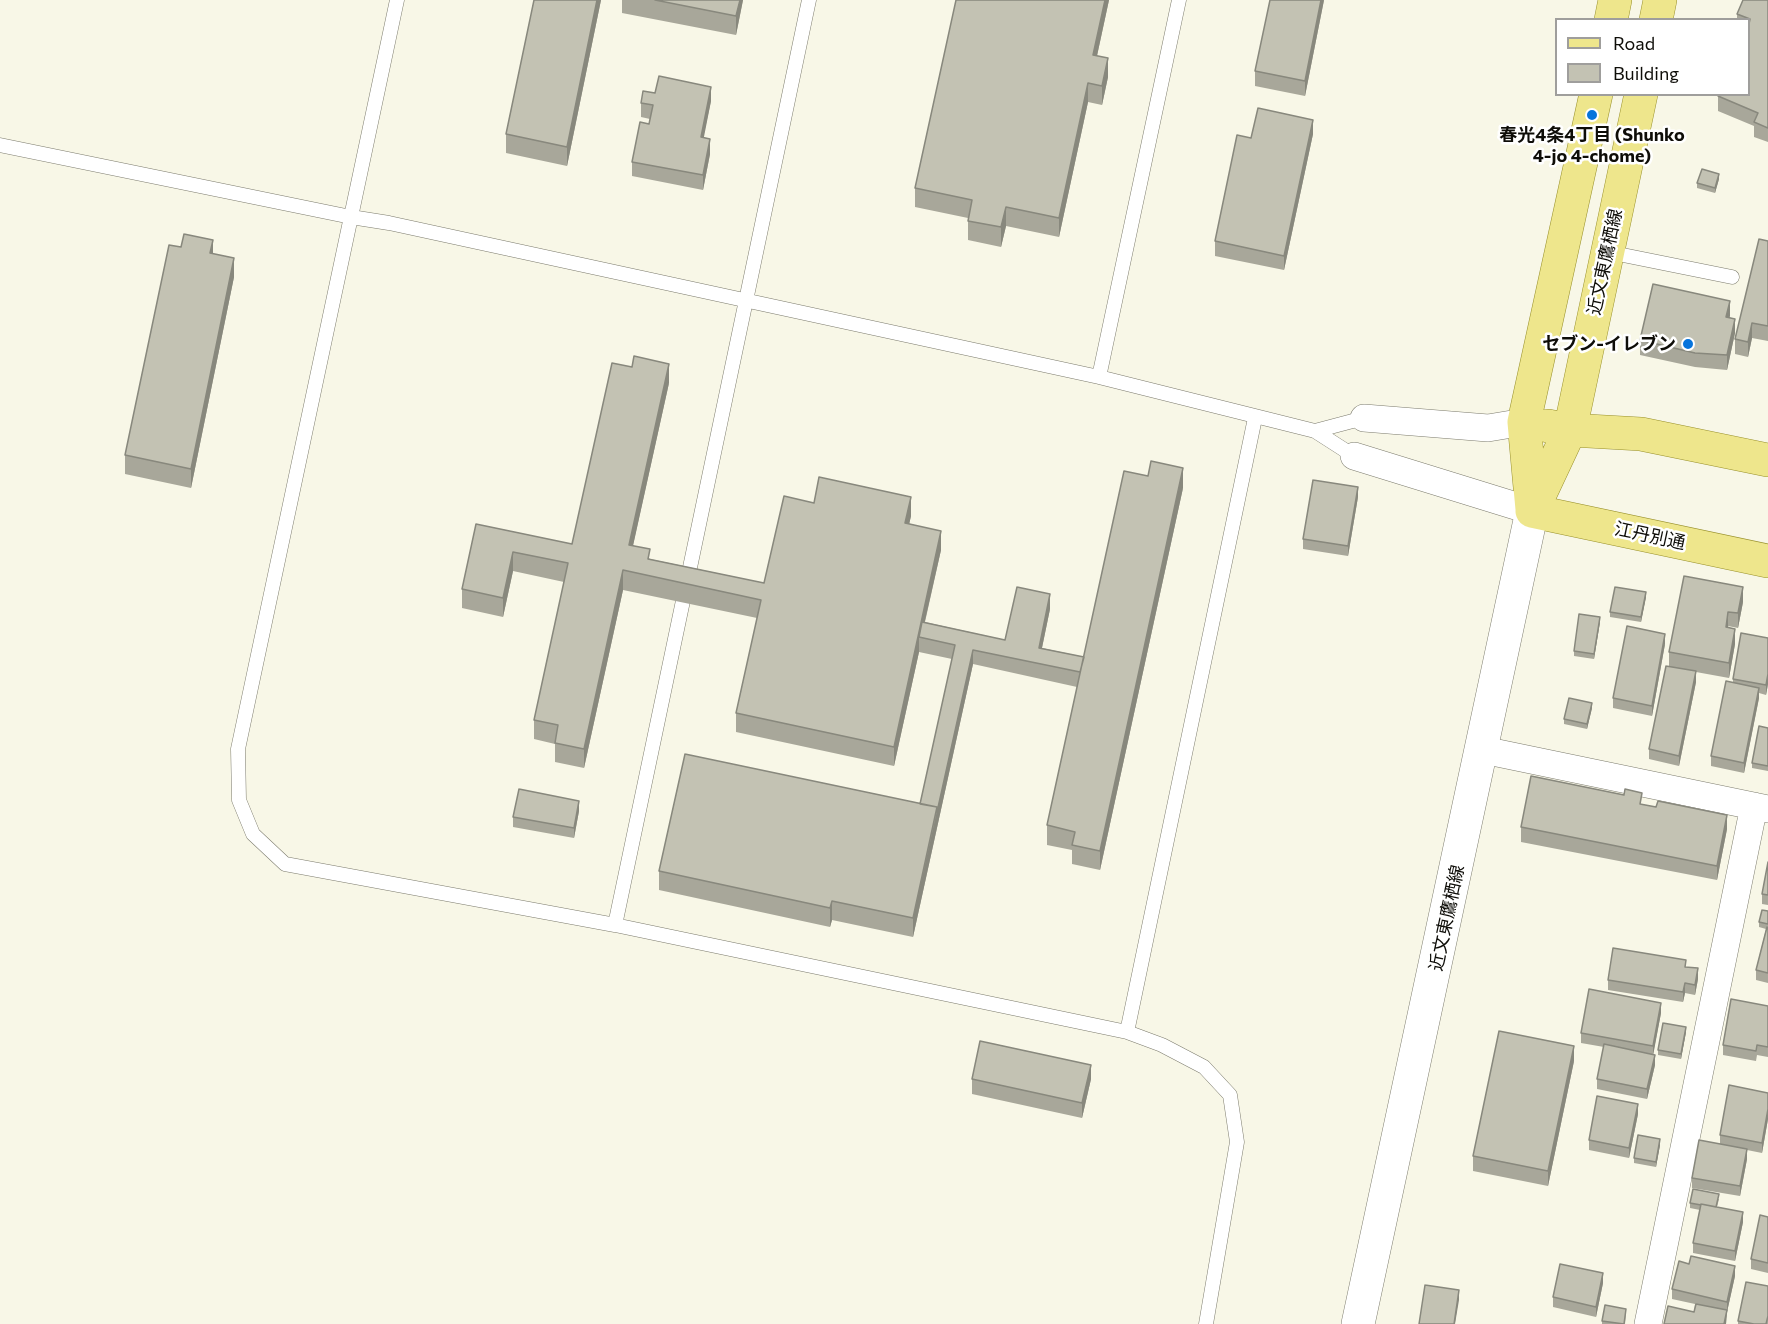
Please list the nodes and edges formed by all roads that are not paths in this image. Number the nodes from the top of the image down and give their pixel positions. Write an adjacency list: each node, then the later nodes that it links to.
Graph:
1 (397, 0): 11 (lane)
2 (808, 0): 14 (lane)
3 (1179, 0): 15 (lane)
4 (1616, 0): 6 (main road)
5 (1660, 0): 7 (main road)
6 (1612, 18)
7 (1656, 18)
8 (1596, 96): 18 (main road, 近文東鷹栖線)
9 (1641, 96): 12 (main road, 近文東鷹栖線)
10 (0, 145): 11 (lane)
11 (351, 218): 14 (lane); 27 (lane)
12 (1607, 252): 13 (lane); 19 (main road, 近文東鷹栖線)
13 (1732, 277)
14 (746, 301): 15 (lane); 27 (lane)
15 (1100, 377): 16 (lane)
16 (1255, 418): 20 (lane); 28 (lane)
17 (1364, 418): 18 (street); 20 (lane)
18 (1524, 422): 19 (main road); 23 (main road, 近文東鷹栖線)
19 (1570, 430): 22 (main road); 23 (main road, 近文東鷹栖線)
20 (1315, 431): 21 (lane)
21 (1354, 456): 23 (street)
22 (1768, 460)
23 (1532, 511): 24 (main road, 江丹別通); 25 (street, 近文東鷹栖線)
24 (1768, 561)
25 (1483, 750): 26 (street); 30 (street, 近文東鷹栖線)
26 (1761, 808): 31 (street)
27 (615, 925): 28 (lane)
28 (1127, 1032): 29 (lane)
29 (1206, 1324)
30 (1358, 1324)
31 (1648, 1324)

